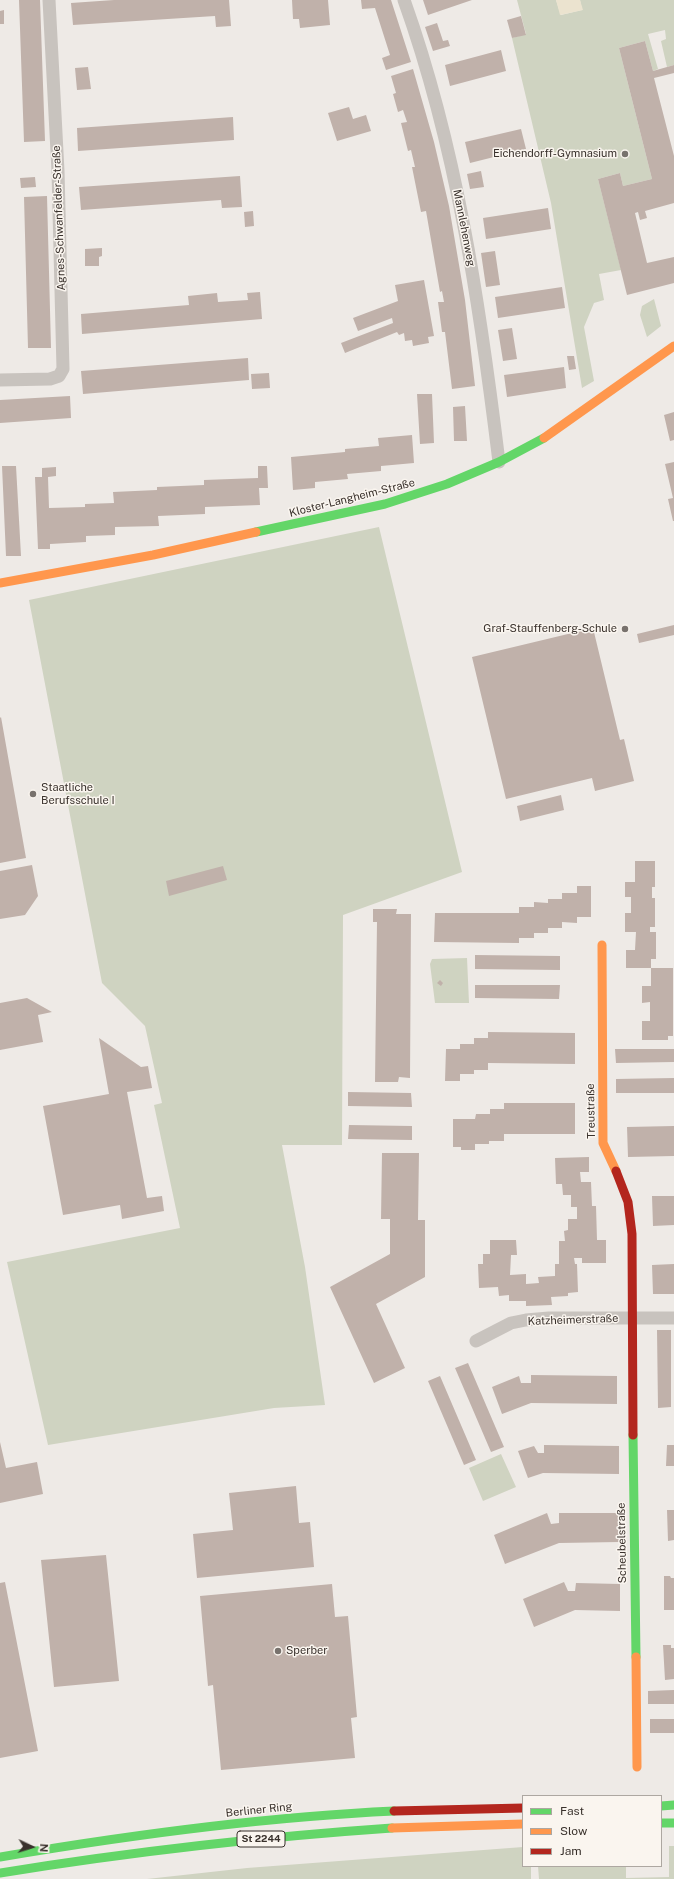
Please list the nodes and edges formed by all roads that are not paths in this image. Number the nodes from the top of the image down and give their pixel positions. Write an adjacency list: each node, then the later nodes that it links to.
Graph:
1 (49, 0): 4 (street, Agnes-Schwanfelder-Straße)
2 (404, 0): 5 (street, Mannlehenweg)
3 (674, 346): 5 (street, Kloster-Langheim-Straße)
4 (0, 380)
5 (499, 462): 6 (street, Kloster-Langheim-Straße)
6 (0, 583)
7 (602, 946): 8 (street, Treustraße)
8 (630, 1318): 9 (street, Katzheimerstraße); 10 (street, Katzheimerstraße); 11 (street, Scheubelstraße)
9 (674, 1318)
10 (476, 1341)
11 (637, 1767)
12 (674, 1805): 13 (street)
13 (662, 1806)
14 (522, 1808): 18 (street, Berliner Ring / St 2244)
15 (662, 1823): 16 (street)
16 (674, 1823)
17 (522, 1824): 19 (street, St 2244)
18 (0, 1857)
19 (0, 1873)

